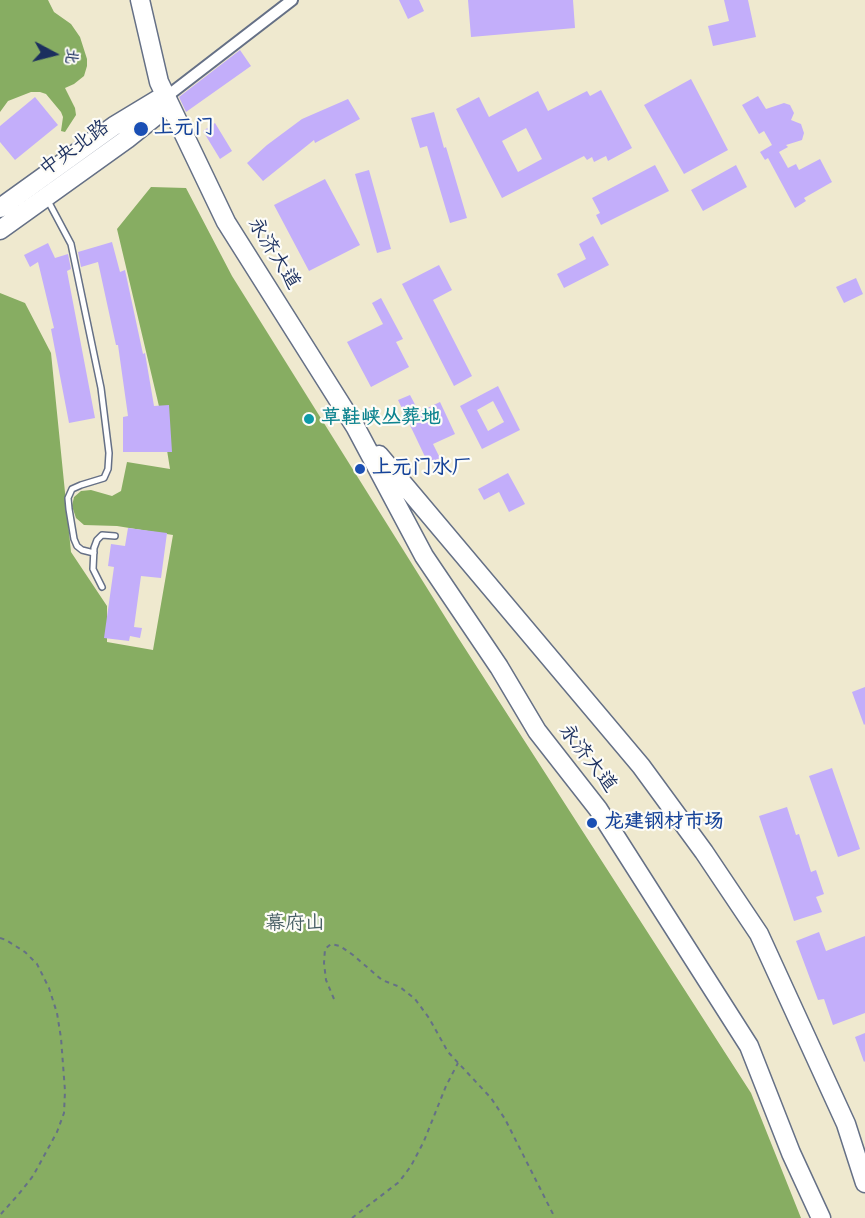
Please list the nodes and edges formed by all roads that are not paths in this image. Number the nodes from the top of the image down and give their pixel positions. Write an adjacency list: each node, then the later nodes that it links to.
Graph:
1 (130, 0): 4 (main road)
2 (140, 0): 4 (main road)
3 (292, 0): 4 (street, 中央北路)
4 (162, 103): 5 (main road, 中央北路); 6 (main road, 中央北路); 8 (main road, 永济大道)
5 (46, 198): 7 (main road, 中央北路); 10 (lane)
6 (0, 208)
7 (0, 230)
8 (356, 428): 12 (main road, 永济大道); 13 (main road, 永济大道)
9 (115, 536): 10 (lane)
10 (94, 554): 11 (lane)
11 (102, 587)
12 (865, 1183)
13 (821, 1218)

